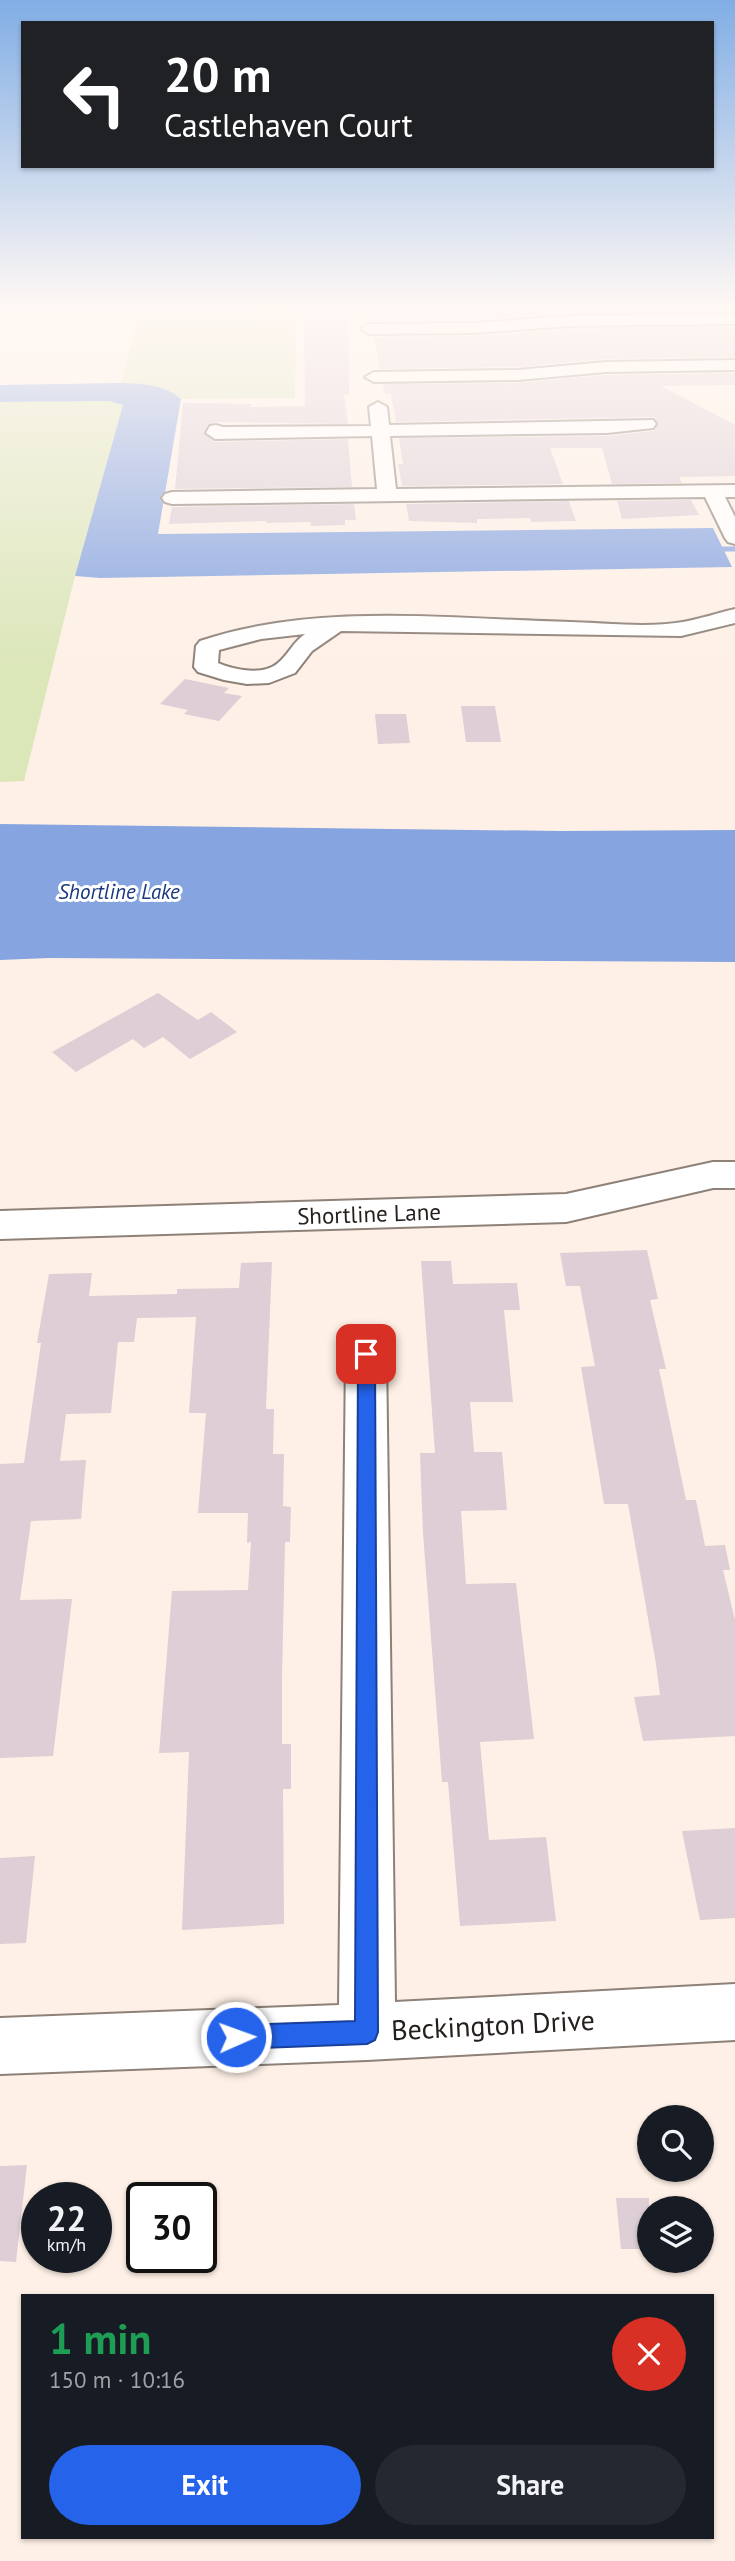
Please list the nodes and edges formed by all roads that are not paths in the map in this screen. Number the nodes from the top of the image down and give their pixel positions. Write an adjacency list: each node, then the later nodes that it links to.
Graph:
1 (216, 430): 3 (street)
2 (492, 430): 3 (street)
3 (380, 431): 6 (street)
4 (712, 491): 5 (street); 6 (street); 8 (street)
5 (735, 491)
6 (387, 495): 7 (street)
7 (172, 498)
8 (733, 533)
9 (734, 618): 10 (street)
10 (336, 624): 10 (street)
11 (735, 1175): 12 (street, Shortline Lane)
12 (0, 1225)
13 (366, 1354): 15 (street)
14 (735, 2012): 15 (street, Beckington Drive)
15 (367, 2032): 16 (street, Beckington Drive)
16 (0, 2046)

